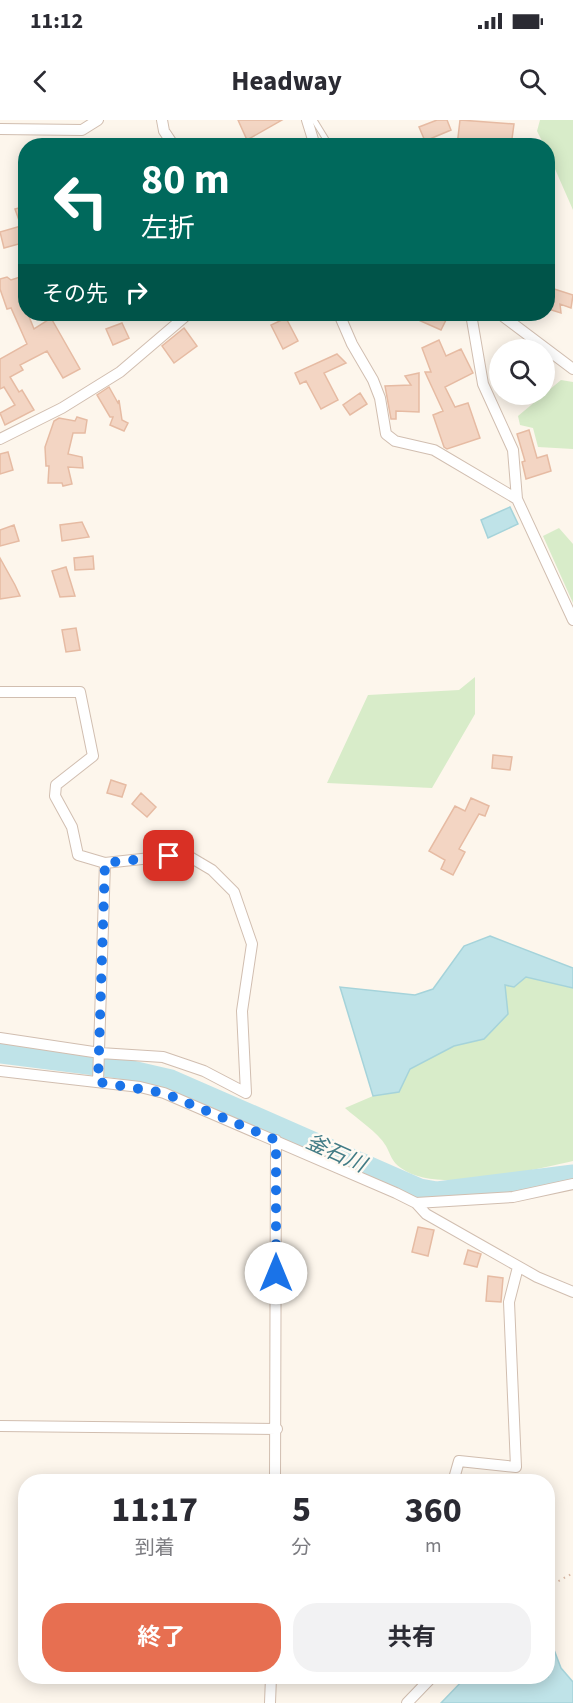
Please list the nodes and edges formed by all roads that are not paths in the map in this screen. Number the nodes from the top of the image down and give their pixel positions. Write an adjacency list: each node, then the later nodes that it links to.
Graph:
1 (98, 120): 5 (street)
2 (162, 120): 6 (street)
3 (308, 120): 7 (street)
4 (314, 120): 8 (lane)
5 (0, 129)
6 (169, 138)
7 (313, 138)
8 (325, 138)
9 (181, 321): 14 (street)
10 (342, 321): 15 (street)
11 (472, 321): 15 (street)
12 (509, 321): 13 (street)
13 (573, 369)
14 (0, 440)
15 (517, 499): 16 (street)
16 (573, 620)
17 (0, 692): 18 (street)
18 (105, 863): 20 (street); 20 (street)
19 (0, 1038): 20 (street)
20 (100, 1055): 22 (street)
21 (0, 1071): 22 (street)
22 (98, 1078): 23 (street)
23 (276, 1140): 25 (street); 29 (street)
24 (573, 1184): 25 (street)
25 (416, 1203): 26 (street)
26 (518, 1267): 27 (street); 31 (street)
27 (573, 1292)
28 (0, 1426): 29 (street)
29 (277, 1429): 30 (street)
30 (275, 1474)
31 (455, 1474)
32 (271, 1684): 34 (street)
33 (425, 1684): 35 (street)
34 (270, 1703)
35 (407, 1703)

